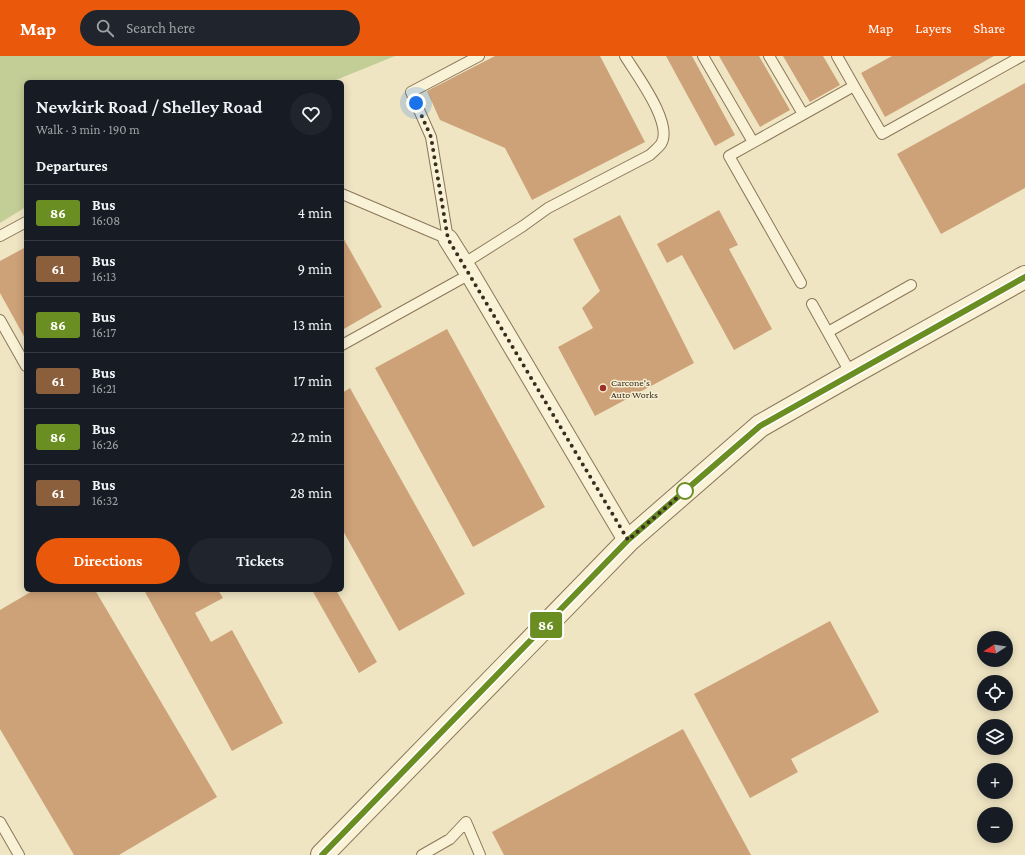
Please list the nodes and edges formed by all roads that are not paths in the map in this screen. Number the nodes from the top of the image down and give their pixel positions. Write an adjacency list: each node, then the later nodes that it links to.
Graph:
1 (479, 56): 13 (lane)
2 (625, 56): 14 (lane)
3 (703, 56): 9 (lane)
4 (769, 56): 8 (lane)
5 (1022, 56): 7 (lane)
6 (839, 57): 7 (lane)
7 (854, 86): 8 (lane)
8 (803, 114): 9 (lane)
9 (753, 142): 16 (lane)
10 (344, 195): 13 (lane)
11 (24, 223): 12 (lane)
12 (0, 236)
13 (448, 239): 14 (street)
14 (467, 269): 21 (lane); 24 (street)
15 (1025, 277): 23 (street)
16 (800, 283)
17 (911, 285): 20 (lane)
18 (812, 304): 20 (lane)
19 (0, 320): 22 (lane)
20 (828, 332): 23 (lane)
21 (344, 344)
22 (24, 362)
23 (851, 374): 24 (street)
24 (628, 540): 26 (street)
25 (0, 822): 27 (lane)
26 (325, 854)
27 (19, 855)
28 (422, 855): 29 (lane)
29 (480, 855)

